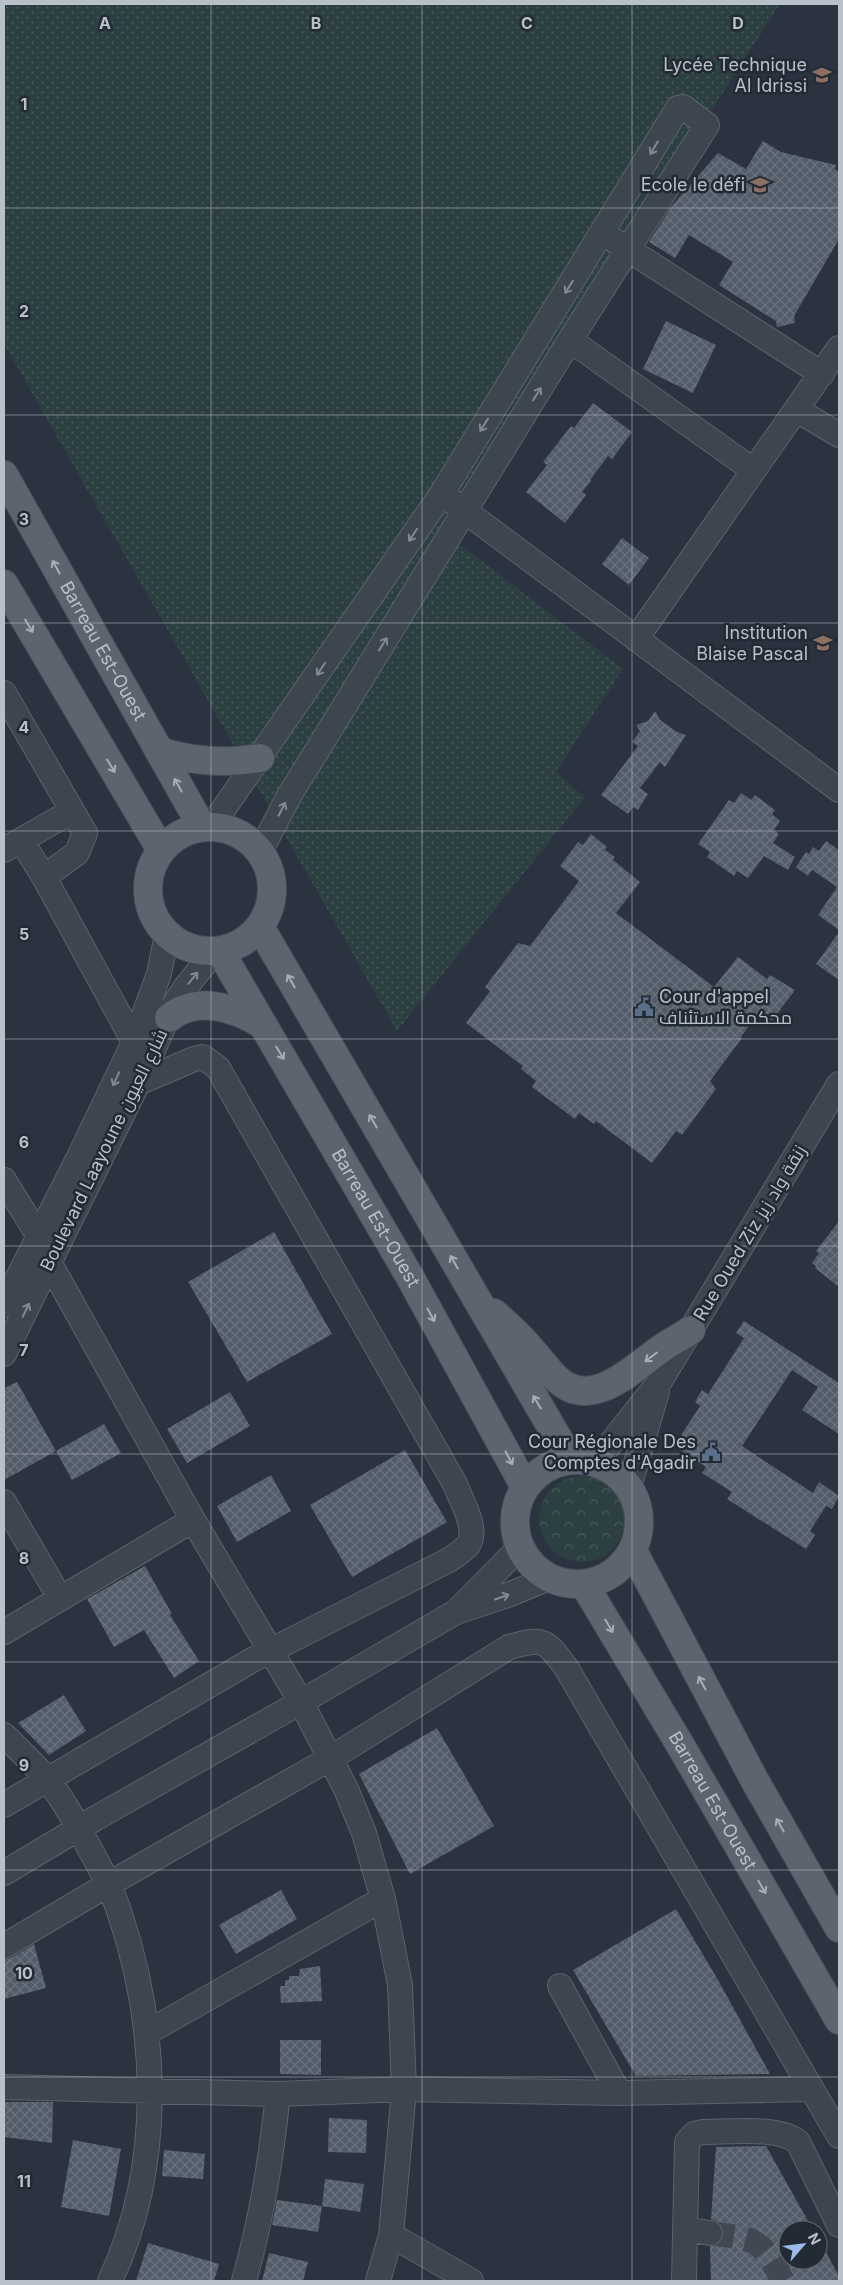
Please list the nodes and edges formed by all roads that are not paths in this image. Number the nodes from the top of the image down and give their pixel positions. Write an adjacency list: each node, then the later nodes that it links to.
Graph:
1 (619, 206): 2 (street); 2 (street, one-way to 1); 3 (street)
2 (646, 222): 4 (street)
3 (602, 233): 4 (street); 12 (street, one-way to 12)
4 (628, 250): 5 (street); 7 (street)
5 (570, 340): 10 (street); 13 (street, one-way to 5)
6 (839, 348): 7 (street)
7 (822, 374): 8 (street)
8 (797, 410): 9 (street); 10 (street)
9 (839, 436)
10 (753, 470): 15 (street)
11 (4, 475): 17 (main road, Barreau Est-Ouest, one-way to 11)
12 (441, 495): 13 (street); 18 (street, one-way to 18)
13 (466, 510): 15 (street); 24 (street, one-way to 13)
14 (4, 584): 23 (main road, one-way to 23)
15 (636, 639): 19 (street)
16 (4, 693): 20 (street)
17 (160, 751): 18 (main road); 21 (main road, Barreau Est-Ouest, one-way to 17)
18 (260, 758): 21 (street)
19 (839, 790)
20 (72, 811): 22 (street); 25 (street)
21 (207, 827): 23 (main road); 24 (main road)
22 (12, 845): 25 (street)
23 (161, 850): 27 (main road)
24 (260, 852): 26 (main road)
25 (44, 877): 31 (street)
26 (260, 927): 28 (main road); 37 (main road, one-way to 26)
27 (167, 934): 28 (main road); 31 (street, Boulevard Laayoune شارع العيون)
28 (217, 951): 29 (street, Boulevard Laayoune شارع العيون, one-way to 28); 30 (main road, Barreau Est-Ouest)
29 (169, 1018): 30 (main road); 32 (street, Boulevard Laayoune شارع العيون)
30 (263, 1025): 44 (main road, Barreau Est-Ouest, one-way to 44)
31 (134, 1042): 35 (street, Boulevard Laayoune شارع العيون, one-way to 35)
32 (138, 1083): 36 (street, Boulevard Laayoune شارع العيون); 54 (street)
33 (839, 1084): 39 (street, Rue Oued Ziz زنقة واد زيز)
34 (4, 1180): 35 (street)
35 (38, 1235): 38 (street, Boulevard Laayoune شارع العيون)
36 (49, 1262): 40 (street, Boulevard Laayoune شارع العيون, one-way to 36); 46 (street)
37 (474, 1296): 39 (main road, one-way to 37); 42 (main road, one-way to 37)
38 (4, 1304)
39 (692, 1330): 41 (street, Rue Oued Ziz زنقة واد زيز)
40 (4, 1354)
41 (660, 1381): 42 (street, Rue Oued Ziz زنقة واد زيز); 43 (street, Rue Oued Ziz زنقة واد زيز)
42 (583, 1461): 43 (main road); 44 (main road)
43 (629, 1487): 48 (main road)
44 (525, 1488): 47 (main road)
45 (4, 1502): 51 (street)
46 (193, 1520): 51 (street); 54 (street)
47 (520, 1546): 49 (main road); 52 (street)
48 (633, 1551): 50 (main road); 64 (main road, one-way to 48)
49 (549, 1578): 50 (main road); 52 (street, one-way to 49)
50 (584, 1584): 67 (main road, Barreau Est-Ouest, one-way to 67)
51 (60, 1598): 53 (street)
52 (456, 1612): 55 (street)
53 (4, 1632)
54 (271, 1651): 55 (street); 58 (street)
55 (301, 1702): 57 (street); 60 (street)
56 (4, 1735): 58 (street)
57 (331, 1758): 62 (street); 63 (street); 72 (street)
58 (47, 1778): 59 (street); 60 (street)
59 (4, 1805)
60 (79, 1828): 61 (street); 62 (street)
61 (4, 1873)
62 (109, 1884): 65 (street); 68 (street)
63 (383, 1899): 68 (street); 71 (street)
64 (839, 1928)
65 (4, 1946)
66 (560, 1986): 73 (street)
67 (839, 2020)
68 (148, 2032): 70 (street)
69 (4, 2087): 70 (street)
70 (150, 2089): 74 (street); 80 (street)
71 (404, 2089): 73 (street); 74 (street); 79 (street)
72 (811, 2089): 73 (street); 75 (street)
73 (619, 2093)
74 (278, 2094): 81 (street)
75 (839, 2136)
76 (839, 2225): 77 (street)
77 (685, 2228): 78 (street); 84 (street)
78 (710, 2233)
79 (391, 2235): 82 (street); 83 (street)
80 (110, 2281)
81 (244, 2281)
82 (378, 2281)
83 (471, 2281)
84 (684, 2281)

